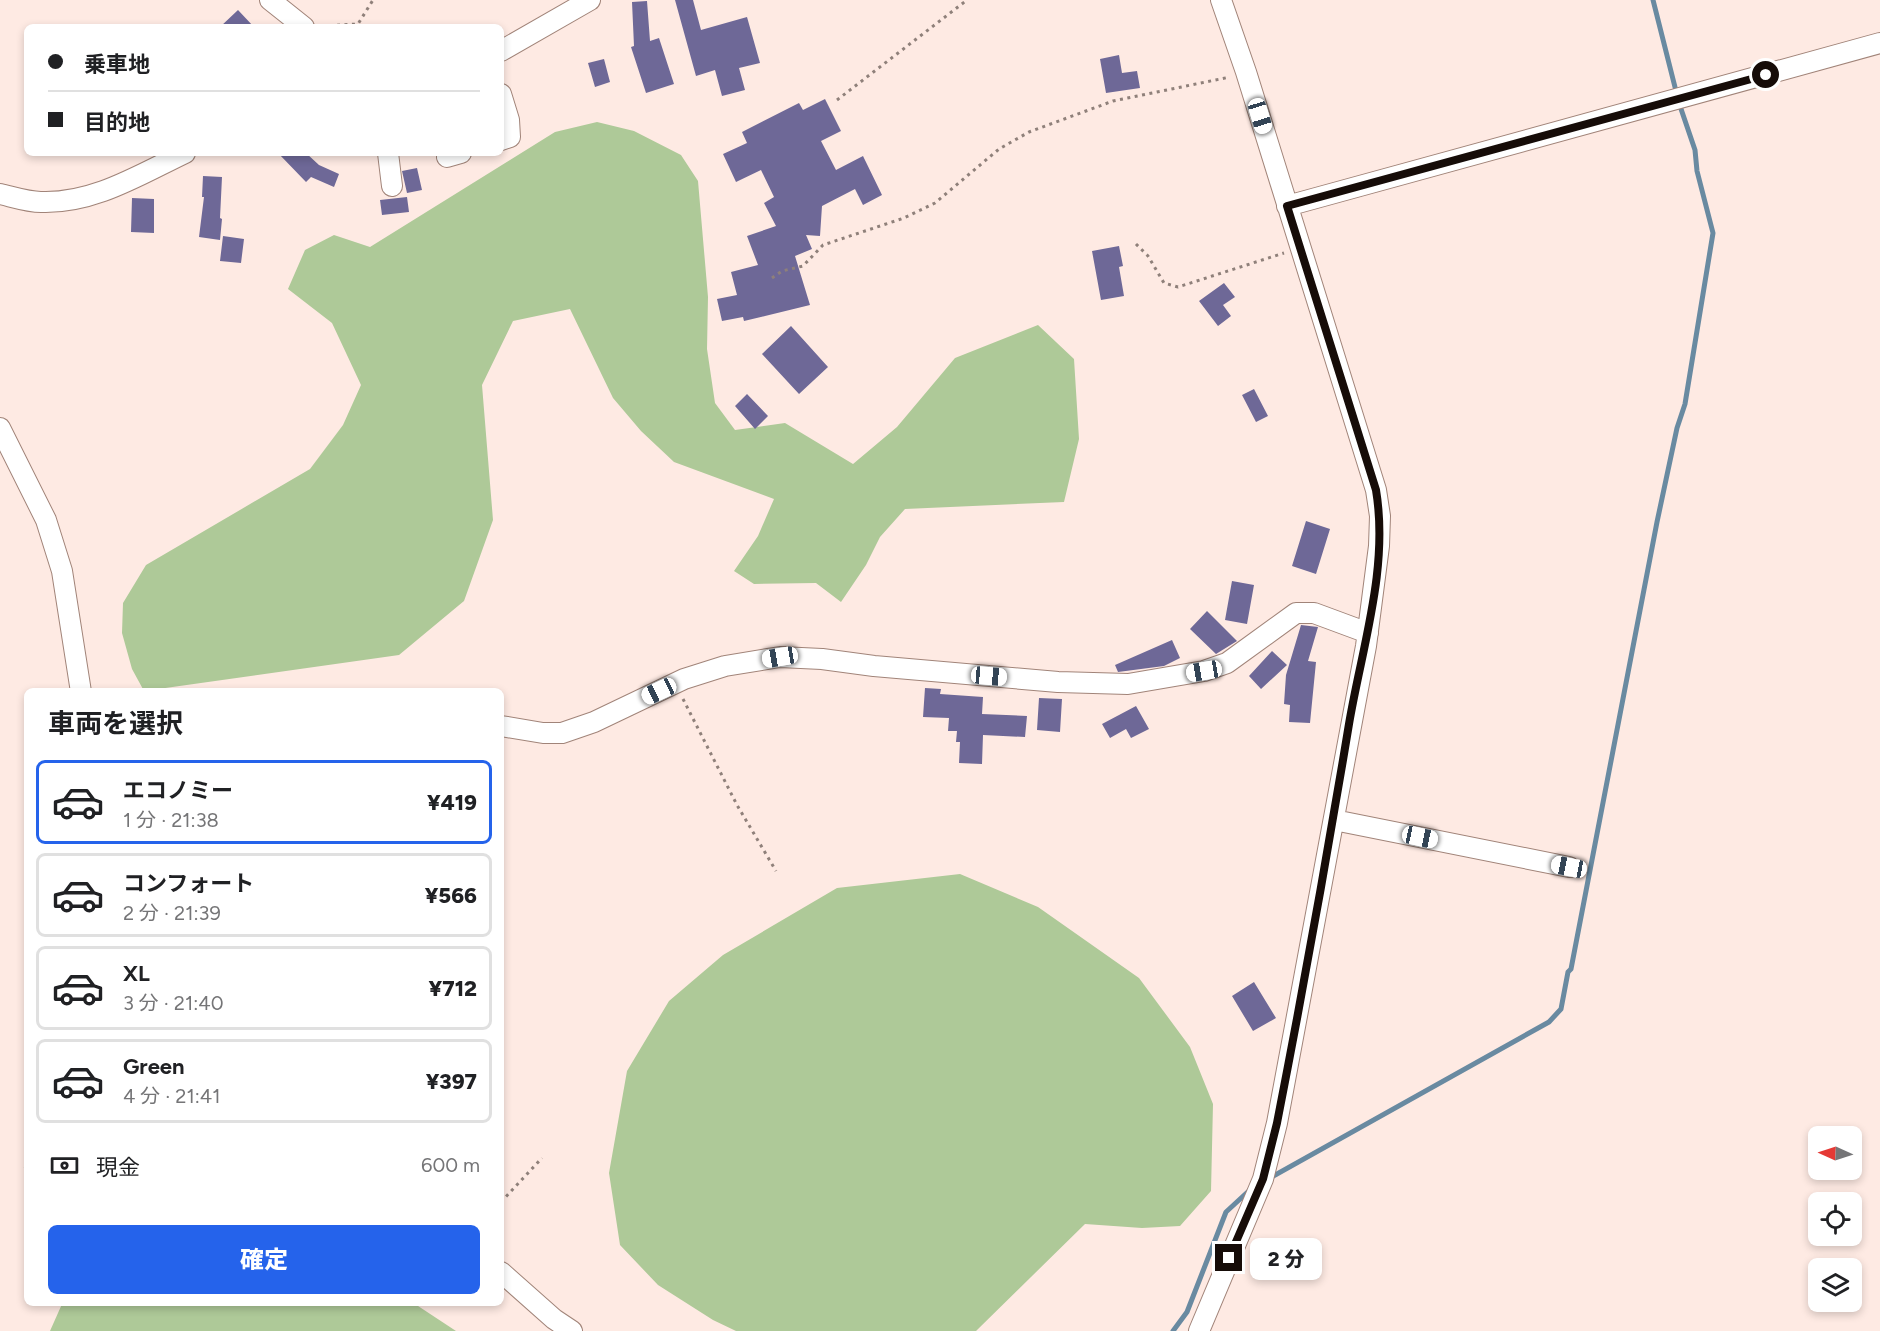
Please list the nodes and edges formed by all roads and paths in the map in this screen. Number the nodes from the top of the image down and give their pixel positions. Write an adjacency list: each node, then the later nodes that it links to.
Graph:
1 (270, 0): 6 (street)
2 (372, 0): 7 (path)
3 (590, 0): 9 (street)
4 (968, 0): 11 (path)
5 (1221, 0): 10 (street)
6 (300, 24)
7 (358, 24)
8 (1880, 44): 18 (street)
9 (504, 49)
10 (1246, 72): 18 (street); 21 (path)
11 (837, 100)
12 (504, 108): 13 (street)
13 (504, 139)
14 (179, 156): 17 (street)
15 (388, 156): 16 (street)
16 (392, 186)
17 (0, 194)
18 (1287, 206): 20 (street)
19 (1136, 244): 20 (path)
20 (1301, 248): 23 (street)
21 (772, 278)
22 (0, 428): 25 (street)
23 (1368, 633): 24 (street); 27 (street)
24 (675, 683): 26 (street); 29 (path)
25 (80, 688)
26 (504, 727)
27 (1334, 819): 28 (street); 34 (street)
28 (1569, 867)
29 (776, 871)
30 (542, 1158): 31 (path)
31 (504, 1199)
32 (504, 1275): 33 (street)
33 (573, 1331)
34 (1199, 1331)

